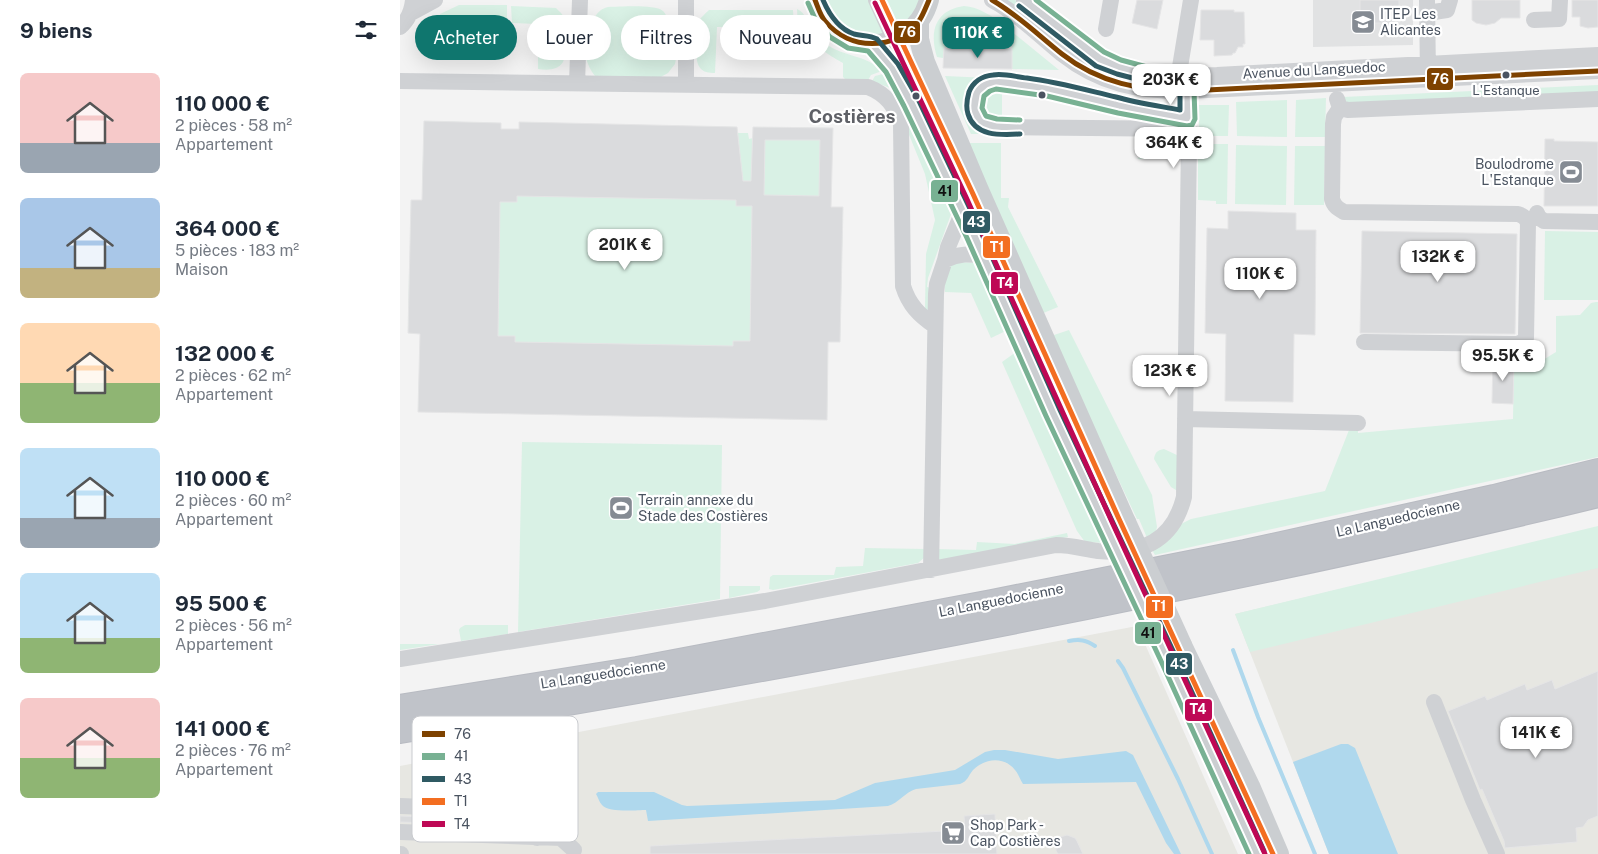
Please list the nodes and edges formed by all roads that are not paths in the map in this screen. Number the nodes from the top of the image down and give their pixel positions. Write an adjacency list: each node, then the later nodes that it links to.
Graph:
1 (435, 0): 14 (street)
2 (580, 0): 30 (street)
3 (686, 0): 31 (street)
4 (876, 0): 20 (street)
5 (882, 0): 20 (street)
6 (929, 0): 17 (main road)
7 (992, 0): 32 (street, Avenue du Languedoc)
8 (1024, 0): 27 (street, Avenue du Languedoc)
9 (1111, 0): 19 (street)
10 (1191, 0): 27 (street)
11 (1450, 0): 15 (street)
12 (1560, 0): 16 (street)
13 (813, 2): 21 (main road)
14 (412, 7): 18 (street)
15 (1427, 7): 26 (street)
16 (1534, 20)
17 (919, 21): 20 (main road); 47 (main road)
18 (400, 28)
19 (1106, 29)
20 (898, 39): 21 (main road); 47 (street)
21 (872, 44): 36 (main road)
22 (1598, 45): 24 (street)
23 (1598, 55): 24 (street, Avenue du Languedoc)
24 (1467, 62): 26 (street, Avenue du Languedoc)
25 (1598, 71): 26 (street, Avenue du Languedoc)
26 (1428, 72): 28 (street, Avenue du Languedoc)
27 (1180, 76): 28 (street, Avenue du Languedoc); 32 (street)
28 (1336, 77): 32 (street, Avenue du Languedoc); 34 (street)
29 (400, 81): 30 (street)
30 (577, 83): 31 (street)
31 (686, 84): 41 (street)
32 (1187, 92): 35 (street)
33 (1598, 99): 34 (street)
34 (1340, 108): 42 (street)
35 (1188, 124): 35 (street); 43 (street)
36 (962, 211): 39 (main road); 40 (street)
37 (1537, 213): 38 (street)
38 (1598, 222)
39 (984, 256): 40 (street); 47 (main road)
40 (945, 260): 41 (street)
41 (935, 326): 48 (street)
42 (1364, 342)
43 (1185, 418): 44 (street); 48 (street)
44 (1358, 424)
45 (1598, 471): 52 (highway, La Languedocienne)
46 (1598, 495): 53 (highway, La Languedocienne)
47 (1116, 522): 49 (main road, bridge)
48 (931, 570): 50 (street)
49 (1173, 646): 56 (main road); 57 (street); 58 (street); 59 (main road)
50 (400, 659)
51 (1434, 702): 60 (street)
52 (400, 707)
53 (495, 716)
54 (564, 842): 55 (street)
55 (573, 851)
56 (1257, 854)
57 (1265, 854)
58 (1272, 854)
59 (1279, 854)
60 (1497, 854)

